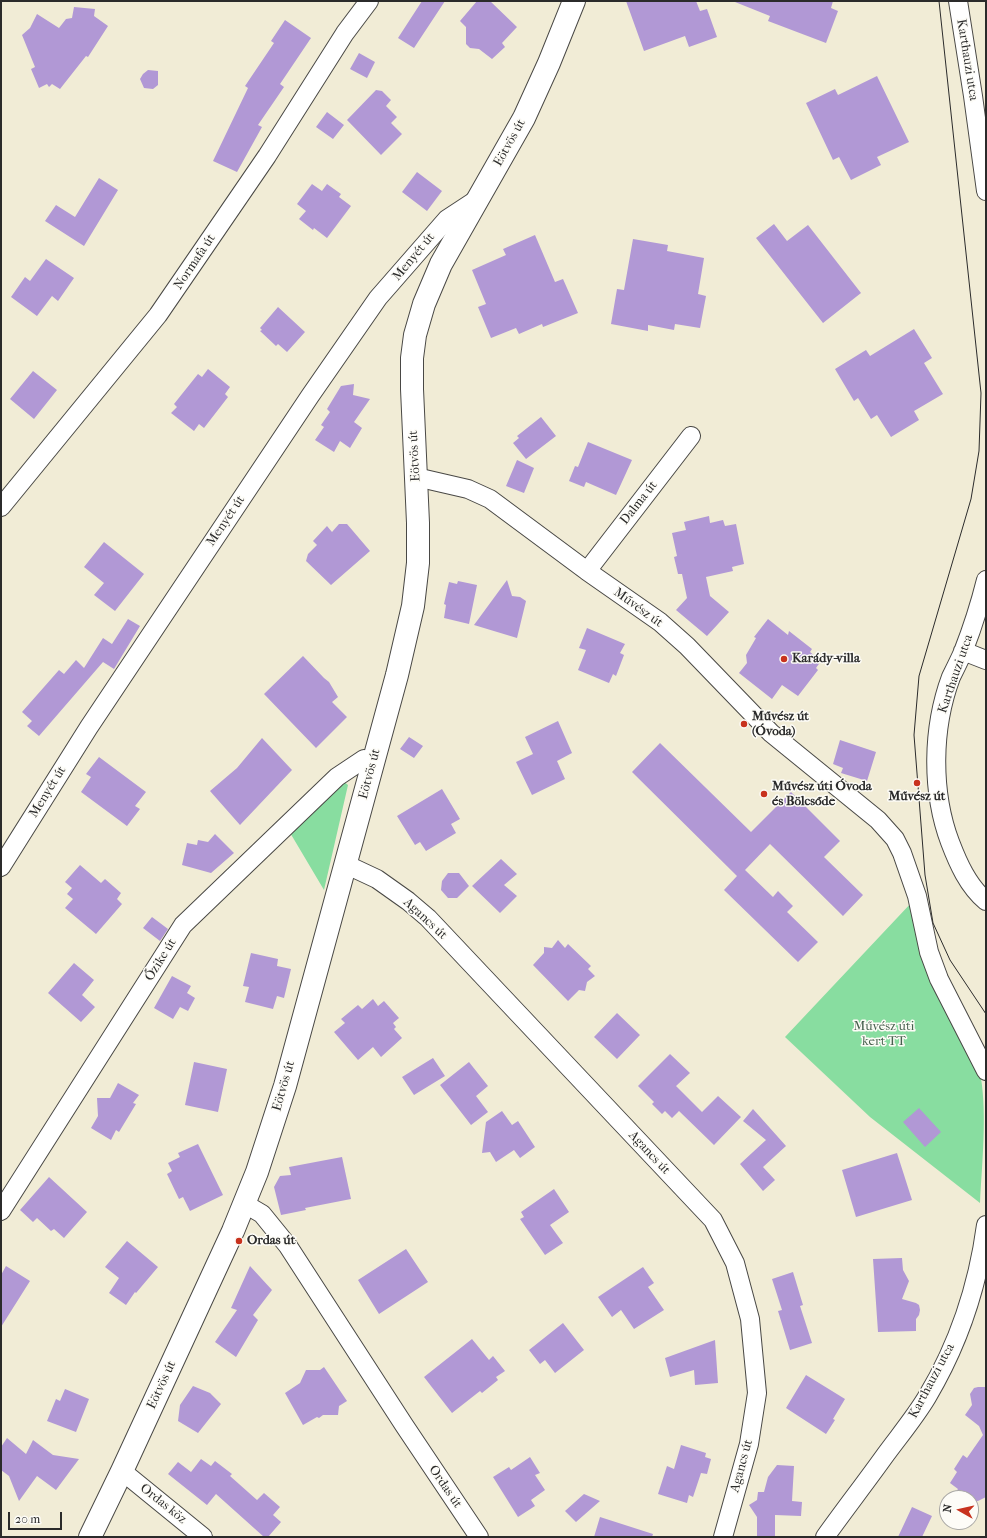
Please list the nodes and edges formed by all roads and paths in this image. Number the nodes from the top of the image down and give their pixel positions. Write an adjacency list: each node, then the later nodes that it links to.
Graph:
1 (369, 1): 10 (street, Normafa út)
2 (574, 1): 7 (street, Eötvös út)
3 (958, 1): 4 (street, Karthauzi utca)
4 (973, 96): 5 (street); 6 (street, Karthauzi utca)
5 (986, 120)
6 (986, 191)
7 (479, 198): 9 (street, Eötvös út); 17 (street, Menyét út)
8 (691, 436): 11 (street, Dalma út)
9 (416, 477): 11 (street, Művész út); 15 (street, Eötvös út)
10 (1, 507)
11 (586, 571): 19 (street, Művész út)
12 (986, 580): 13 (street, Karthauzi utca)
13 (963, 651): 14 (street); 18 (street, Karthauzi utca)
14 (986, 660)
15 (374, 761): 16 (street, Eötvös út); 21 (street, Őzike út)
16 (345, 864): 20 (street, Eötvös út); 27 (street, Agancs út)
17 (1, 866)
18 (986, 901)
19 (986, 1071)
20 (245, 1204): 23 (street, Eötvös út); 26 (street, Ordas út)
21 (1, 1211)
22 (986, 1225): 28 (street, Karthauzi utca)
23 (122, 1471): 24 (street, Eötvös út); 25 (street, Ordas köz)
24 (90, 1537)
25 (203, 1537)
26 (479, 1537)
27 (723, 1537)
28 (825, 1537)

